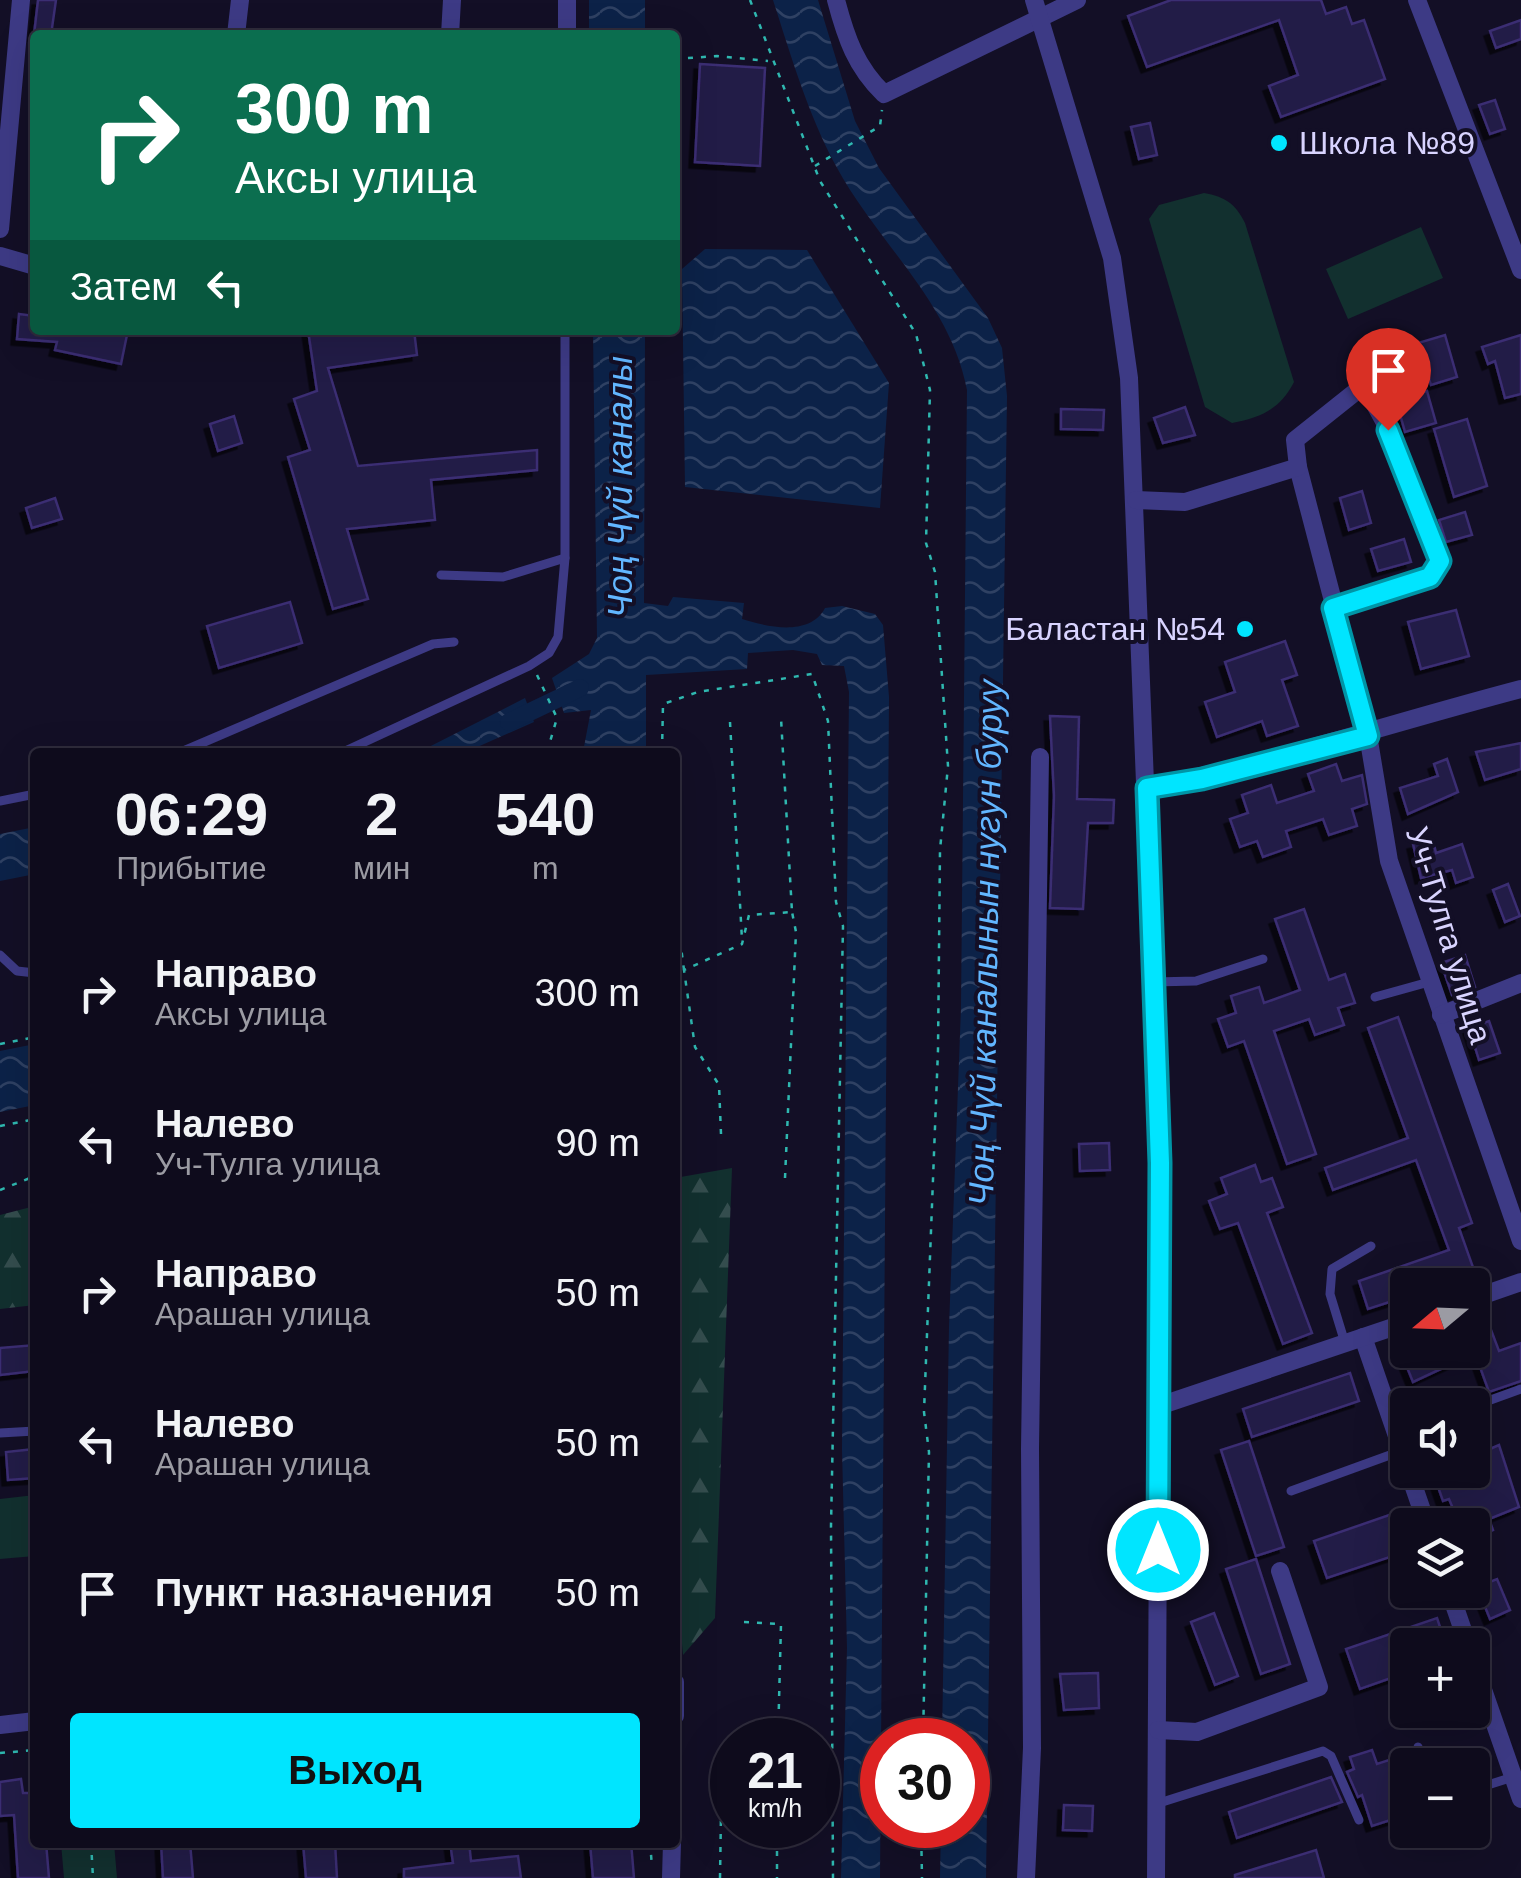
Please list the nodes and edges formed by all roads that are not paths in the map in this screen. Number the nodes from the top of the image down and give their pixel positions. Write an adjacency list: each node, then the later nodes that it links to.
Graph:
1 (21, 0): 13 (street)
2 (240, 0): 10 (street)
3 (452, 0): 11 (street)
4 (567, 0): 12 (street)
5 (836, 0): 9 (street)
6 (1034, 0): 9 (street)
7 (1076, 0): 9 (street)
8 (1417, 0): 14 (street)
9 (1038, 19): 20 (street)
10 (237, 30)
11 (450, 30)
12 (567, 30)
13 (0, 229)
14 (1516, 242): 17 (street)
15 (0, 256): 16 (street)
16 (30, 265)
17 (1521, 270)
18 (565, 335): 21 (lane)
19 (1298, 466): 20 (street); 23 (street, Уч-Тулга улица); 23 (street)
20 (1136, 500): 30 (street)
21 (565, 558): 22 (lane); 28 (lane)
22 (442, 576)
23 (1333, 608): 26 (street, Уч-Тулга улица)
24 (454, 642): 27 (lane)
25 (1521, 689): 26 (street)
26 (1368, 736): 30 (street); 37 (street, Уч-Тулга улица)
27 (190, 748)
28 (351, 748)
29 (1040, 757): 67 (street)
30 (1147, 788): 36 (street)
31 (30, 795): 32 (lane)
32 (0, 801)
33 (0, 954): 35 (lane)
34 (1263, 958): 36 (lane)
35 (30, 973)
36 (1154, 982): 49 (street)
37 (1429, 982): 39 (lane); 40 (street, Уч-Тулга улица)
38 (1521, 983): 40 (street)
39 (1375, 997)
40 (1441, 1015): 41 (street, Уч-Тулга улица)
41 (1521, 1241)
42 (1370, 1246): 46 (lane)
43 (1521, 1282): 44 (street)
44 (1490, 1293)
45 (1390, 1328): 46 (street)
46 (1354, 1340): 49 (street); 50 (street)
47 (1521, 1389): 48 (lane)
48 (1490, 1400)
49 (1159, 1406): 59 (street)
50 (1390, 1425)
51 (30, 1431): 52 (lane)
52 (0, 1433)
53 (1390, 1467): 54 (lane)
54 (1291, 1491)
55 (1280, 1572): 59 (street)
56 (1490, 1710): 60 (street)
57 (30, 1722): 58 (street)
58 (0, 1723)
59 (1158, 1730): 63 (street)
60 (1513, 1777): 61 (lane); 62 (street)
61 (1490, 1784)
62 (1521, 1800)
63 (1156, 1804): 64 (lane); 68 (street)
64 (1359, 1820)
65 (672, 1848): 66 (street)
66 (672, 1878)
67 (1026, 1878)
68 (1156, 1878)

